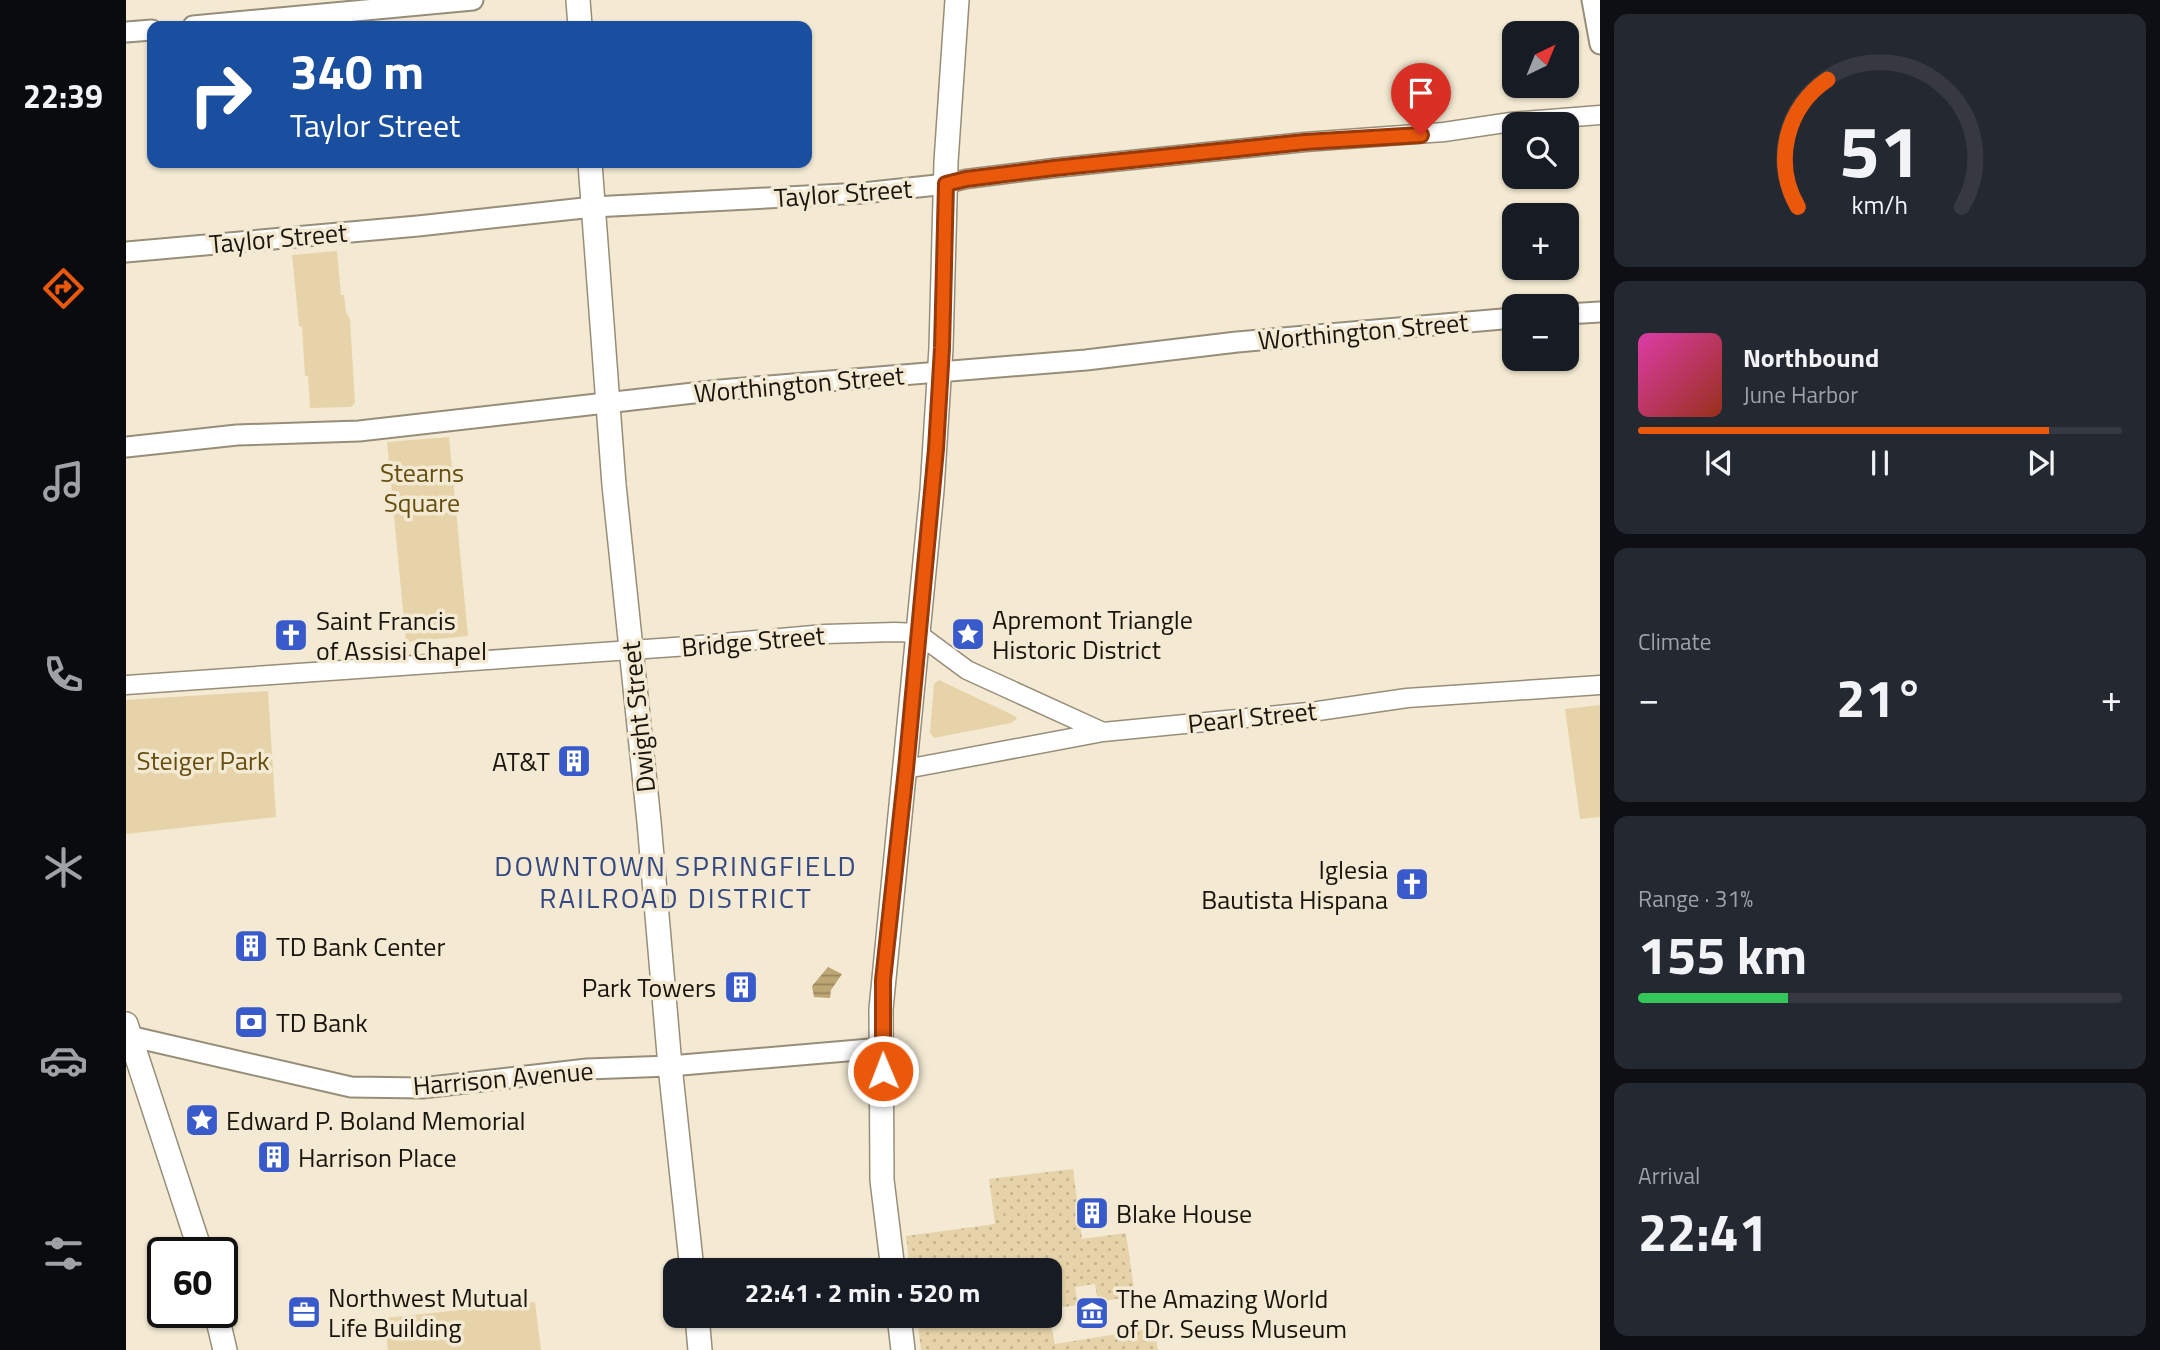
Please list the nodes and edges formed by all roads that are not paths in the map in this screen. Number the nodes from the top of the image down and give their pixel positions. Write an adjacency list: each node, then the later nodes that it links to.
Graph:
1 (473, 0): 5 (main road)
2 (578, 0): 6 (main road)
3 (957, 0): 12 (main road)
4 (1592, 0): 9 (main road)
5 (247, 21)
6 (580, 21)
7 (147, 30): 8 (main road)
8 (126, 32)
9 (1600, 44)
10 (1600, 115): 12 (street, Taylor Street)
11 (590, 168): 13 (main road, Dwight Street)
12 (946, 184): 13 (main road, Taylor Street); 18 (main road)
13 (593, 206): 14 (main road, Taylor Street); 19 (main road, Dwight Street)
14 (126, 251)
15 (1600, 312): 16 (main road)
16 (1579, 313)
17 (1502, 319): 18 (main road, Worthington Street)
18 (940, 372): 19 (main road, Worthington Street); 21 (main road)
19 (607, 402): 20 (main road, Worthington Street); 22 (main road, Dwight Street)
20 (126, 447)
21 (917, 633): 22 (street, Bridge Street); 25 (street); 26 (main road)
22 (631, 650): 23 (street, Bridge Street); 29 (main road, Dwight Street)
23 (126, 685)
24 (1600, 685): 25 (street, Pearl Street)
25 (1103, 732): 26 (street, Pearl Street)
26 (906, 769): 28 (main road)
27 (127, 1032): 29 (main road, Harrison Avenue); 30 (main road)
28 (882, 1048): 29 (main road, Harrison Avenue); 32 (main road)
29 (670, 1066): 31 (main road, Dwight Street)
30 (196, 1237)
31 (691, 1258)
32 (892, 1258)
33 (220, 1328): 36 (main road)
34 (698, 1328): 37 (main road)
35 (900, 1328): 38 (main road)
36 (225, 1350)
37 (700, 1350)
38 (903, 1350)

